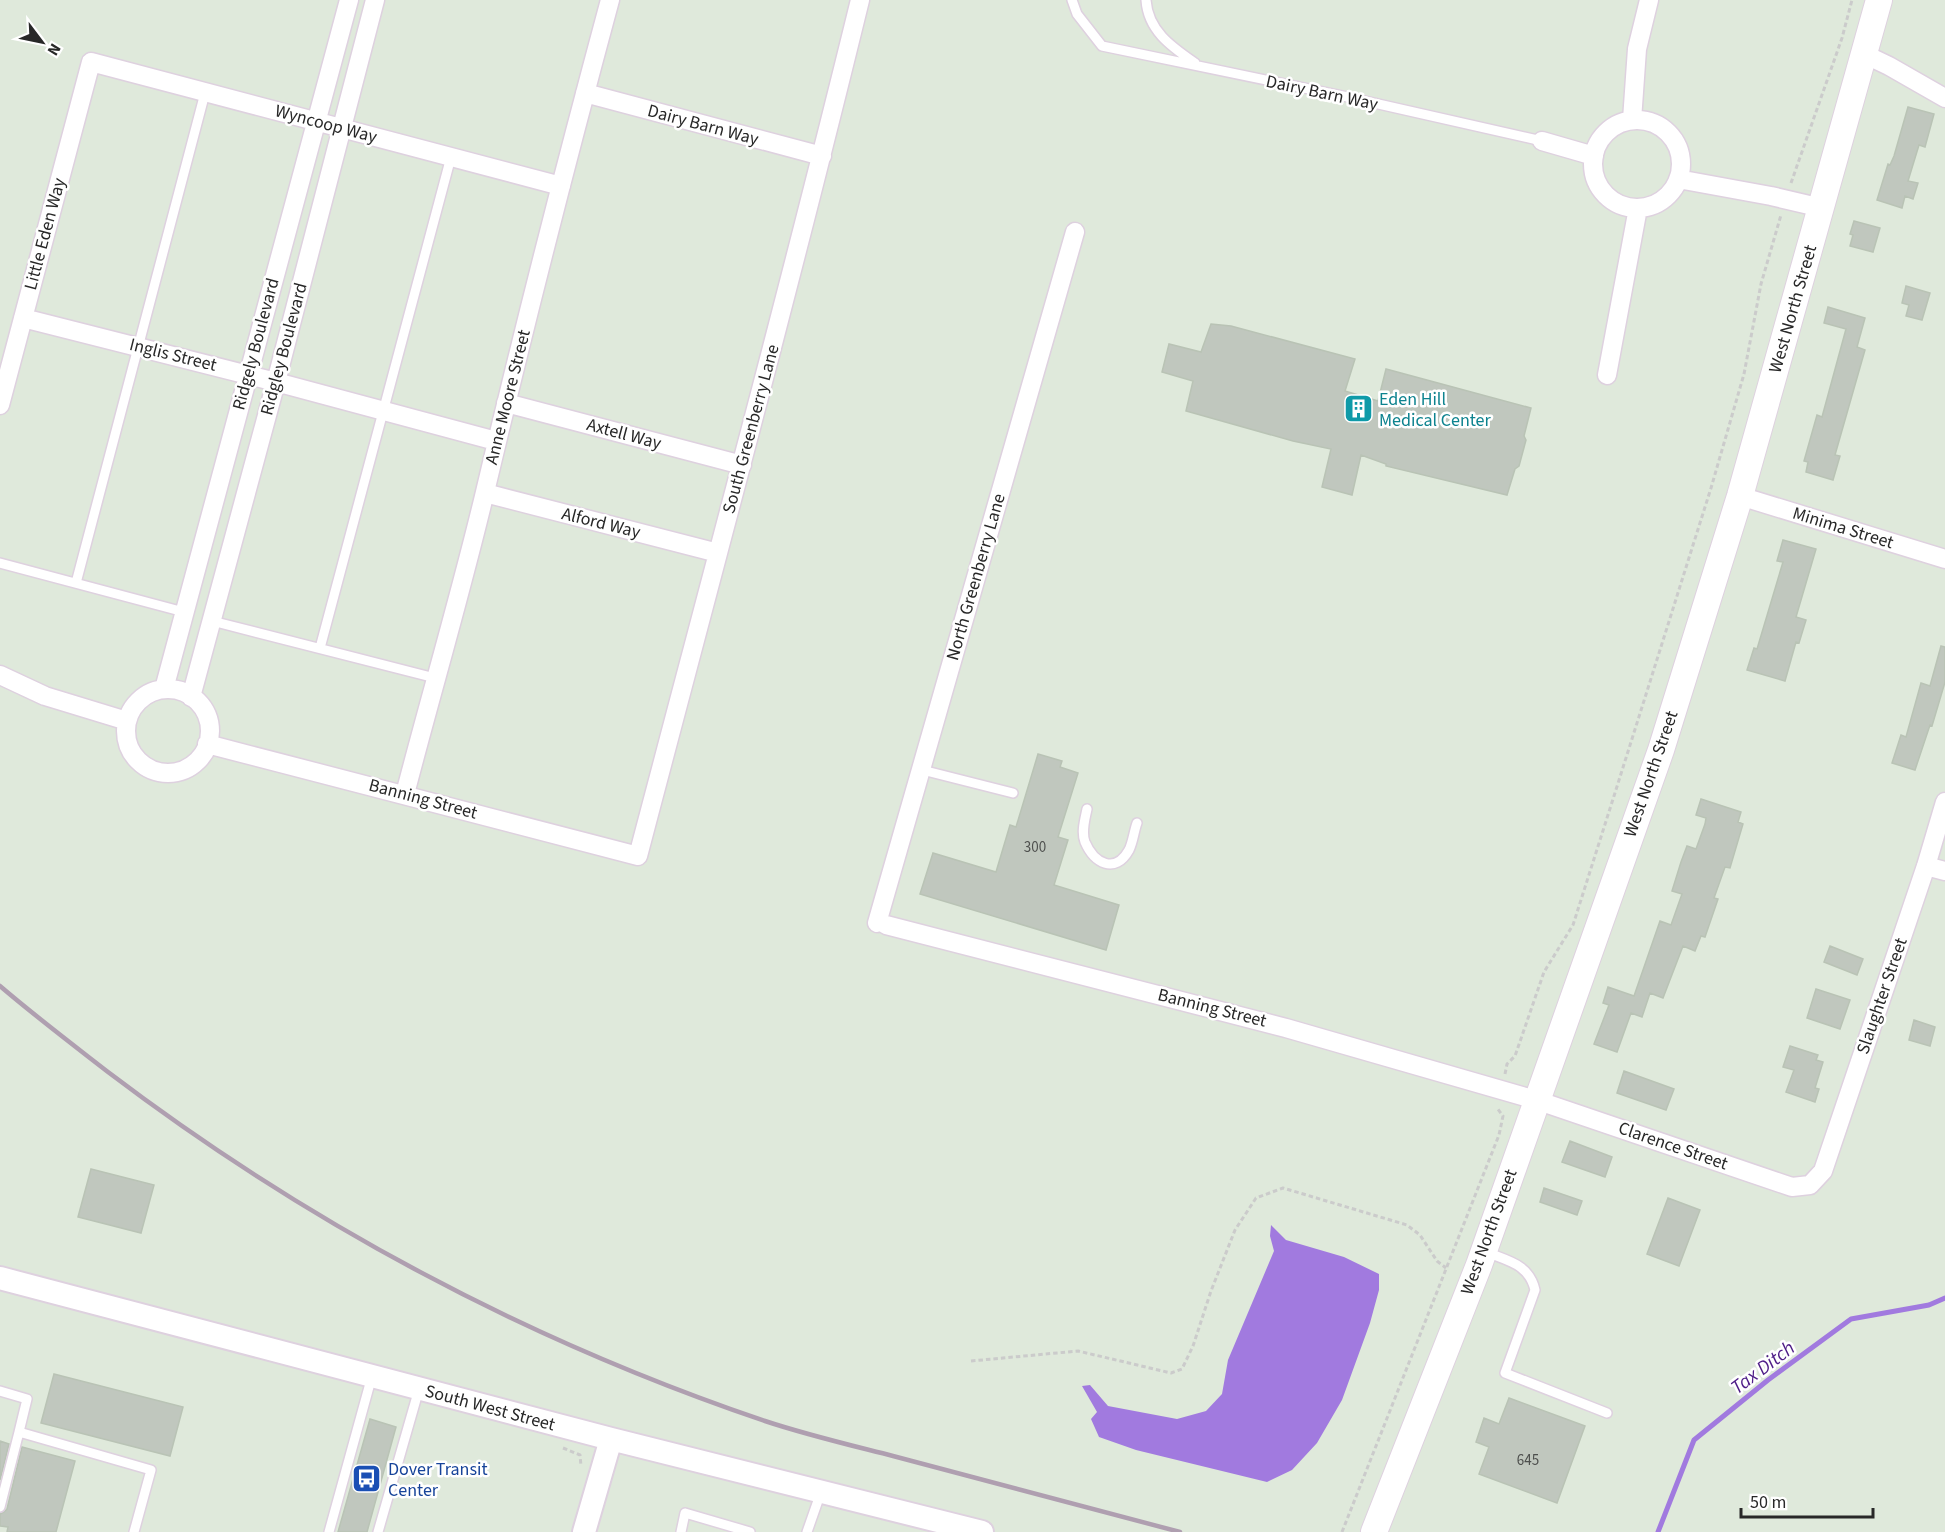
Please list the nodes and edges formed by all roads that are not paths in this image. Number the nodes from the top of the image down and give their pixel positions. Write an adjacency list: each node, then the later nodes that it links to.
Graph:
1 (349, 0): 16 (street, Ridgely Boulevard)
2 (375, 0): 17 (street, Ridgley Boulevard)
3 (610, 0): 13 (street, Anne Moore Street)
4 (860, 0): 19 (street, South Greenberry Lane)
5 (1072, 0): 11 (lane, Dairy Barn Way)
6 (1146, 0): 11 (lane)
7 (1649, 0): 15 (street)
8 (1879, 0): 9 (main road, West North Street)
9 (1864, 54): 14 (street); 25 (main road, West North Street)
10 (91, 63): 12 (street, Wyncoop Way); 27 (street, Little Eden Way)
11 (1199, 66): 18 (lane, Dairy Barn Way)
12 (205, 93): 16 (street, Wyncoop Way); 28 (lane)
13 (585, 93): 19 (street, Dairy Barn Way); 23 (street, Anne Moore Street)
14 (1945, 98)
15 (1632, 120): 20 (street); 22 (street)
16 (316, 122): 17 (street, Wyncoop Way); 29 (street, Ridgely Boulevard)
17 (341, 129): 21 (street, Wyncoop Way); 31 (street, Ridgley Boulevard)
18 (1542, 141): 20 (street)
19 (822, 156): 36 (street, South Greenberry Lane)
20 (1594, 156): 24 (street)
21 (452, 157): 23 (street, Wyncoop Way); 34 (lane)
22 (1678, 179): 24 (street); 25 (street)
23 (561, 186): 32 (street, Anne Moore Street)
24 (1638, 208): 30 (street)
25 (1822, 208): 38 (main road, West North Street)
26 (1075, 232): 61 (street, North Greenberry Lane)
27 (23, 318): 28 (street, Inglis Street); 33 (street, Little Eden Way)
28 (137, 346): 29 (street, Inglis Street); 42 (lane)
29 (247, 374): 31 (street, Inglis Street); 43 (street, Ridgely Boulevard)
30 (1607, 375)
31 (276, 382): 34 (street, Inglis Street); 44 (street, Ridgley Boulevard)
32 (506, 403): 35 (street, Anne Moore Street); 36 (street, Axtell Way)
33 (0, 405)
34 (383, 411): 35 (street, Inglis Street); 45 (lane)
35 (496, 441): 37 (street, Anne Moore Street)
36 (742, 465): 39 (street, South Greenberry Lane)
37 (484, 492): 39 (street, Alford Way); 47 (street, Anne Moore Street)
38 (1740, 496): 40 (street, Minima Street); 62 (main road, West North Street)
39 (718, 553): 58 (street, South Greenberry Lane)
40 (1945, 560)
41 (0, 563): 42 (lane)
42 (76, 583): 43 (lane)
43 (184, 612): 48 (street, Ridgely Boulevard)
44 (212, 621): 45 (lane); 49 (street, Ridgley Boulevard)
45 (320, 648): 47 (lane)
46 (0, 675): 50 (street)
47 (435, 678): 54 (street, Anne Moore Street)
48 (164, 689): 49 (street); 50 (street)
49 (191, 697): 51 (street)
50 (127, 721): 51 (street)
51 (207, 744): 54 (street, Banning Street)
52 (930, 772): 53 (lane)
53 (1013, 793)
54 (405, 794): 58 (street, Banning Street)
55 (1945, 802): 59 (street, Slaughter Street)
56 (1087, 809): 57 (lane)
57 (1137, 823)
58 (638, 856)
59 (1926, 866): 60 (street); 63 (street, Slaughter Street)
60 (1945, 871)
61 (882, 924): 62 (street, Banning Street)
62 (1536, 1100): 63 (street, Clarence Street); 64 (main road, West North Street)
63 (1810, 1185)
64 (1484, 1251): 69 (main road, West North Street); 70 (lane)
65 (0, 1278): 66 (street, South West Street)
66 (372, 1377): 67 (street, South West Street); 76 (lane)
67 (419, 1389): 72 (street, South West Street); 77 (lane)
68 (0, 1391): 71 (lane)
69 (1421, 1410): 83 (main road); 84 (main road, West North Street)
70 (1607, 1413)
71 (19, 1432): 74 (lane); 75 (lane)
72 (611, 1439): 73 (street, South West Street); 78 (street)
73 (821, 1492): 81 (lane); 82 (street, South West Street)
74 (0, 1506)
75 (134, 1532)
76 (329, 1532)
77 (378, 1532)
78 (584, 1532)
79 (681, 1532): 80 (lane)
80 (750, 1532)
81 (807, 1532)
82 (982, 1532)
83 (1356, 1532)
84 (1374, 1532)

